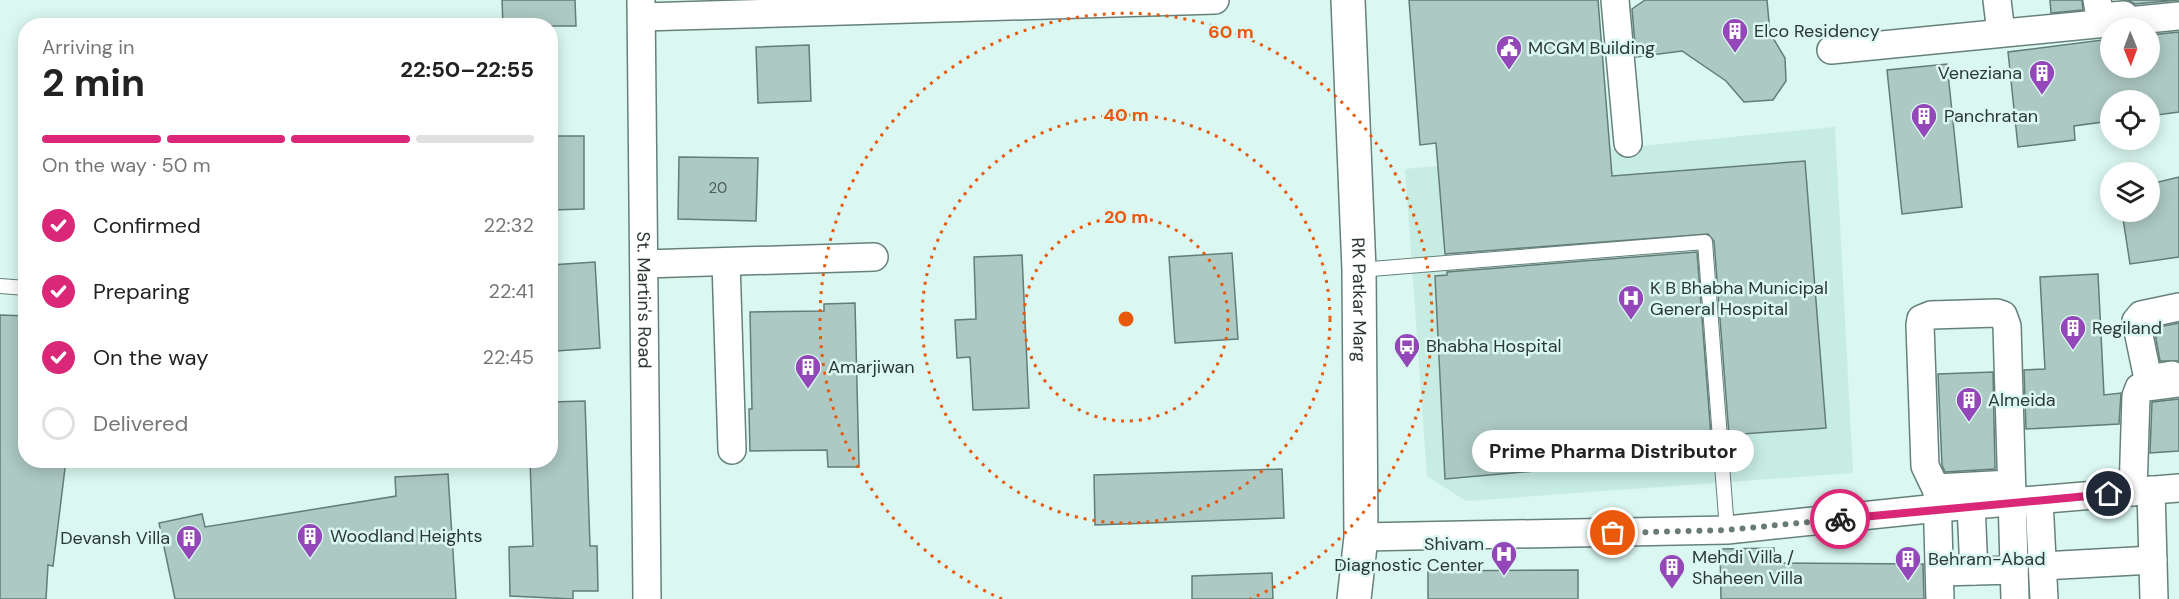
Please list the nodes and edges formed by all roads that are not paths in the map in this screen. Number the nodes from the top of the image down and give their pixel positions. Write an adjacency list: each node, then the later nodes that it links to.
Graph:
1 (1215, 0): 7 (street)
2 (1348, 0): 15 (street, RK Patkar Marg)
3 (1615, 0): 11 (street)
4 (1997, 0): 9 (street)
5 (2097, 0): 8 (street)
6 (2178, 0): 8 (street)
7 (641, 8): 14 (street, St. Martin's Road)
8 (2179, 13): 9 (street)
9 (2001, 33): 10 (street)
10 (1831, 50)
11 (1628, 143)
12 (874, 257): 13 (street)
13 (726, 262): 14 (street); 21 (street)
14 (644, 264): 35 (street, St. Martin's Road)
15 (1359, 270): 28 (lane); 29 (street, RK Patkar Marg)
16 (0, 286): 17 (lane)
17 (18, 287)
18 (2179, 307): 19 (street)
19 (2179, 373)
20 (2179, 383): 23 (street)
21 (732, 450)
22 (2179, 488): 23 (street)
23 (2142, 491): 26 (street); 30 (street)
24 (2011, 493): 25 (street); 25 (street); 26 (street); 27 (street); 32 (street)
25 (1937, 498): 27 (street); 28 (street); 34 (street)
26 (2039, 500): 31 (street)
27 (1971, 505): 33 (street)
28 (1727, 530): 29 (street)
29 (1361, 537): 36 (street, RK Patkar Marg)
30 (2153, 560): 31 (street); 40 (street)
31 (2042, 566): 39 (street)
32 (2014, 570): 33 (street); 38 (street)
33 (1974, 571): 34 (street)
34 (1940, 572): 37 (street)
35 (647, 599)
36 (1354, 599)
37 (1940, 599)
38 (2015, 599)
39 (2044, 599)
40 (2154, 599)

